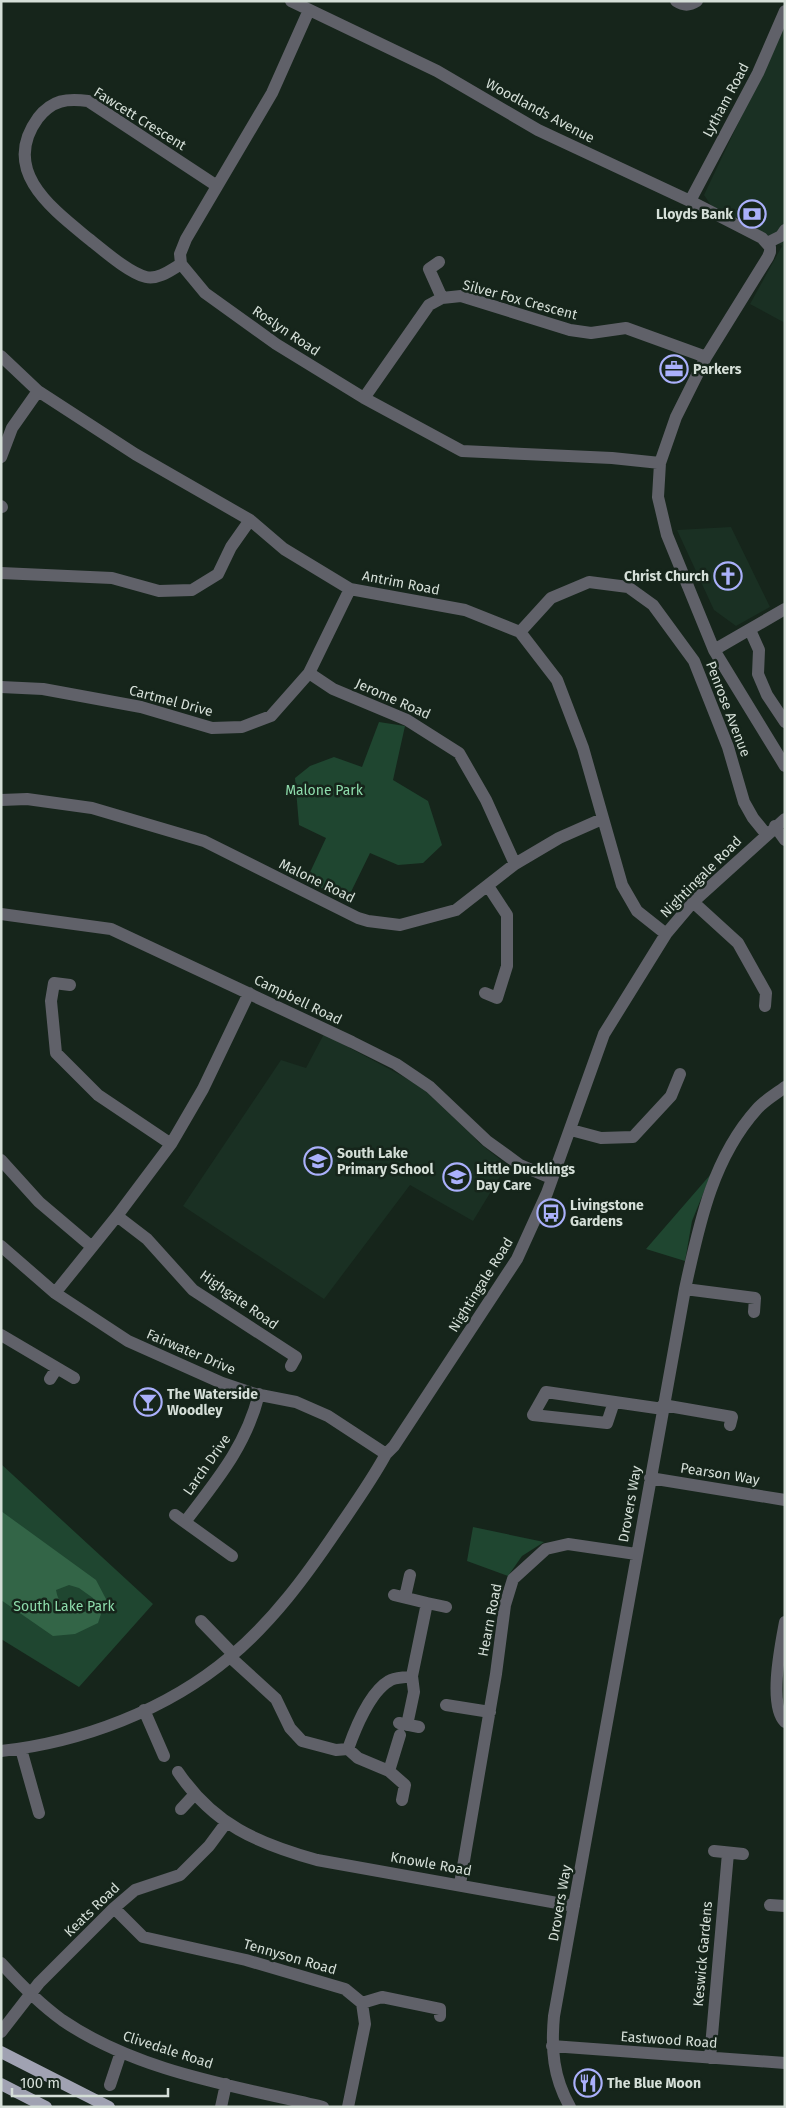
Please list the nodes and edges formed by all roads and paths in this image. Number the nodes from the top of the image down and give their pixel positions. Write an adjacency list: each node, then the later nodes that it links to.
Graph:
1 (291, 1): 4 (street, Woodlands Avenue)
2 (676, 1): 3 (street)
3 (697, 1)
4 (309, 10): 6 (street); 7 (street, Woodlands Avenue)
5 (785, 10): 7 (street, Lytham Road)
6 (216, 186): 10 (street); 10 (street, Fawcett Crescent)
7 (690, 201): 9 (street, Woodlands Avenue)
8 (785, 230): 9 (street)
9 (768, 247): 14 (street)
10 (181, 264): 16 (street, Roslyn Road)
11 (429, 267): 12 (street, Silver Fox Crescent)
12 (442, 298): 14 (street, Silver Fox Crescent); 16 (street, Silver Fox Crescent)
13 (1, 356): 15 (street, Antrim Road)
14 (706, 357): 18 (street)
15 (38, 391): 17 (street); 19 (street, Antrim Road)
16 (364, 398): 18 (street, Roslyn Road)
17 (1, 457)
18 (660, 464): 25 (street)
19 (250, 520): 20 (street); 21 (street, Antrim Road)
20 (1, 573)
21 (350, 589): 24 (street, Antrim Road); 26 (street, Cartmel Drive)
22 (785, 610): 23 (street)
23 (750, 630): 25 (street); 28 (street)
24 (520, 632): 31 (street); 32 (street, Penrose Avenue)
25 (714, 650): 29 (street)
26 (309, 673): 27 (street, Cartmel Drive); 34 (street, Jerome Road)
27 (1, 686)
28 (785, 722)
29 (785, 766)
30 (1, 800): 35 (street, Malone Road)
31 (602, 819): 34 (street, Malone Road); 38 (street)
32 (775, 826): 33 (street, Penrose Avenue); 36 (street, Nightingale Road)
33 (785, 840)
34 (515, 864): 35 (street, Malone Road)
35 (488, 886): 41 (street)
36 (693, 902): 38 (street, Nightingale Road); 42 (street)
37 (1, 914): 40 (street, Campbell Road)
38 (666, 934): 45 (street, Nightingale Road)
39 (70, 985): 46 (street)
40 (249, 993): 46 (street); 48 (street, Campbell Road)
41 (496, 998)
42 (770, 998)
43 (674, 1078): 45 (street)
44 (785, 1087): 52 (street, Drovers Way)
45 (571, 1130): 48 (street, Nightingale Road)
46 (171, 1144): 49 (street)
47 (1, 1160): 51 (street)
48 (551, 1178): 62 (street, Nightingale Road)
49 (117, 1216): 51 (street); 56 (street, Highgate Road)
50 (1, 1246): 53 (street, Fairwater Drive)
51 (92, 1247): 53 (street)
52 (685, 1289): 54 (street); 60 (street, Drovers Way)
53 (55, 1293): 58 (street, Fairwater Drive)
54 (754, 1312)
55 (1, 1335): 57 (street)
56 (291, 1366)
57 (74, 1378)
58 (260, 1394): 62 (street, Fairwater Drive); 66 (street, Larch Drive)
59 (614, 1402): 59 (street); 60 (street)
60 (663, 1407): 61 (street); 63 (street, Drovers Way)
61 (732, 1417)
62 (386, 1454): 72 (street, Nightingale Road)
63 (650, 1478): 64 (street, Pearson Way); 65 (street, Drovers Way)
64 (785, 1500)
65 (636, 1554): 76 (street, Hearn Road); 94 (street, Drovers Way)
66 (232, 1556)
67 (410, 1575): 68 (street)
68 (427, 1603): 69 (street); 73 (street)
69 (446, 1607)
70 (201, 1620): 72 (street)
71 (785, 1622): 77 (street)
72 (232, 1655): 75 (street, Nightingale Road); 79 (street)
73 (412, 1676): 79 (street); 82 (street)
74 (446, 1705): 76 (street)
75 (144, 1710): 78 (street, Nightingale Road); 81 (street)
76 (490, 1712): 92 (street, Hearn Road)
77 (785, 1722)
78 (21, 1749): 80 (street, Nightingale Road); 87 (street)
79 (348, 1749): 82 (street)
80 (1, 1751)
81 (164, 1756)
82 (389, 1771): 85 (street)
83 (178, 1772): 84 (street, Knowle Road)
84 (194, 1796): 86 (street); 88 (street, Knowle Road)
85 (402, 1800)
86 (181, 1809)
87 (39, 1813)
88 (226, 1824): 92 (street, Knowle Road); 96 (street, Keats Road)
89 (714, 1851): 90 (street)
90 (728, 1853): 91 (street); 105 (street, Keswick Gardens)
91 (742, 1854)
92 (460, 1884): 94 (street, Knowle Road)
93 (770, 1905): 95 (street)
94 (574, 1906): 102 (street, Drovers Way)
95 (785, 1906)
96 (114, 1908): 98 (street, Keats Road); 99 (street, Tennyson Road)
97 (1, 1963): 98 (street, Clivedale Road)
98 (30, 1993): 101 (street, Keats Road); 104 (street, Clivedale Road)
99 (362, 2003): 100 (street); 114 (street)
100 (441, 2008)
101 (1, 2032)
102 (552, 2046): 105 (street, Eastwood Road); 115 (street, Drovers Way)
103 (1, 2052): 111 (main road)
104 (121, 2052): 108 (street, Clivedale Road); 109 (street)
105 (710, 2058): 106 (street, Eastwood Road)
106 (785, 2063)
107 (1, 2084): 110 (main road)
108 (226, 2084): 112 (street); 113 (street, Clivedale Road)
109 (110, 2085)
110 (46, 2107)
111 (109, 2107)
112 (222, 2107)
113 (323, 2107)
114 (348, 2107)
115 (570, 2107)

